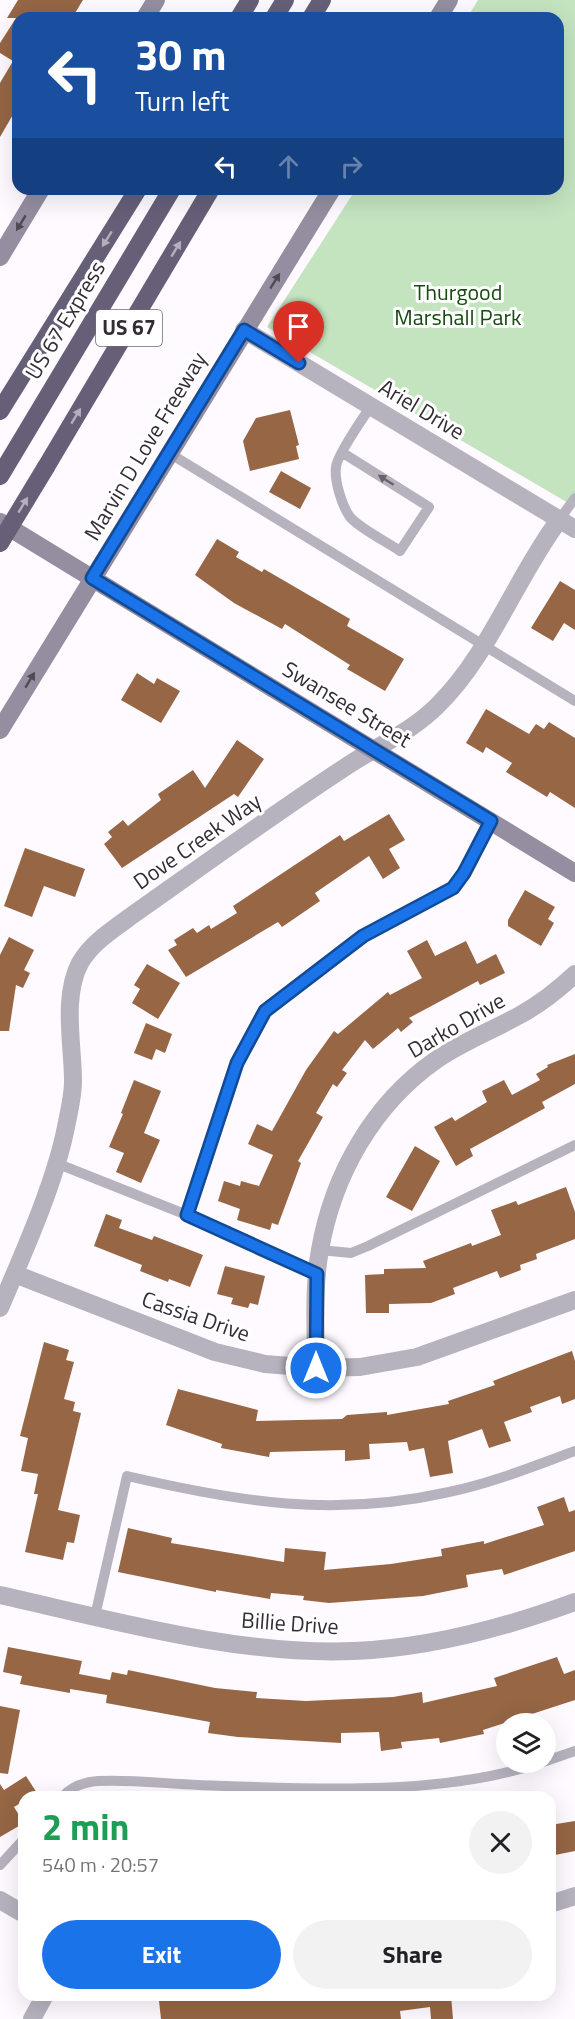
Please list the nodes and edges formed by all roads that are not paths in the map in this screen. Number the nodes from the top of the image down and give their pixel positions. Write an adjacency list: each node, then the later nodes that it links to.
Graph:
1 (37, 195): 6 (main road, one-way to 6)
2 (134, 195): 9 (highway, US 67, one-way to 9)
3 (168, 195): 12 (highway, US 67 Express)
4 (207, 195): 17 (highway, US 67, one-way to 4, bridge)
5 (328, 195): 7 (main road, Marvin D Love Freeway, one-way to 5)
6 (0, 257)
7 (244, 330): 8 (street, Ariel Drive); 10 (main road, Marvin D Love Freeway)
8 (371, 406): 11 (lane); 14 (street, Ariel Drive)
9 (0, 411)
10 (169, 453): 18 (main road, Marvin D Love Freeway); 19 (lane)
11 (343, 453): 11 (lane, one-way to 11)
12 (0, 476)
13 (575, 498): 14 (lane, Dove Creek Way)
14 (559, 520): 16 (street, Ariel Drive); 19 (street, Dove Creek Way)
15 (0, 522): 18 (main road, Swansee Street)
16 (575, 530)
17 (0, 543)
18 (92, 578): 21 (main road, Marvin D Love Freeway, one-way to 18); 22 (main road, Swansee Street)
19 (483, 645): 20 (lane); 22 (street, Dove Creek Way)
20 (575, 701)
21 (0, 730)
22 (375, 749): 23 (main road, Swansee Street); 27 (street, Dove Creek Way)
23 (491, 821): 24 (main road, Swansee Street); 28 (lane)
24 (575, 873)
25 (575, 974): 29 (street, Darko Drive)
26 (575, 1145): 29 (lane)
27 (56, 1163): 28 (lane); 30 (street, Dove Creek Way)
28 (187, 1215): 31 (lane)
29 (320, 1250): 31 (street, Darko Drive)
30 (15, 1274): 33 (street, Dove Creek Way); 34 (street, Cassia Drive)
31 (317, 1274): 34 (street, Darko Drive)
32 (575, 1300): 34 (street, Cassia Drive)
33 (0, 1308)
34 (316, 1368)
35 (575, 1450): 38 (lane)
36 (0, 1595): 38 (street, Billie Drive)
37 (575, 1602): 38 (street, Billie Drive)
38 (95, 1616)
39 (575, 1751): 40 (lane)
40 (556, 1758)
41 (512, 1773): 42 (lane)
42 (71, 1791)
43 (18, 1846): 44 (lane)
44 (0, 1865)
45 (575, 1896): 47 (street)
46 (0, 1900): 48 (street)
47 (556, 1902)
48 (18, 1910)
49 (42, 2001): 50 (street)
50 (32, 2019)

